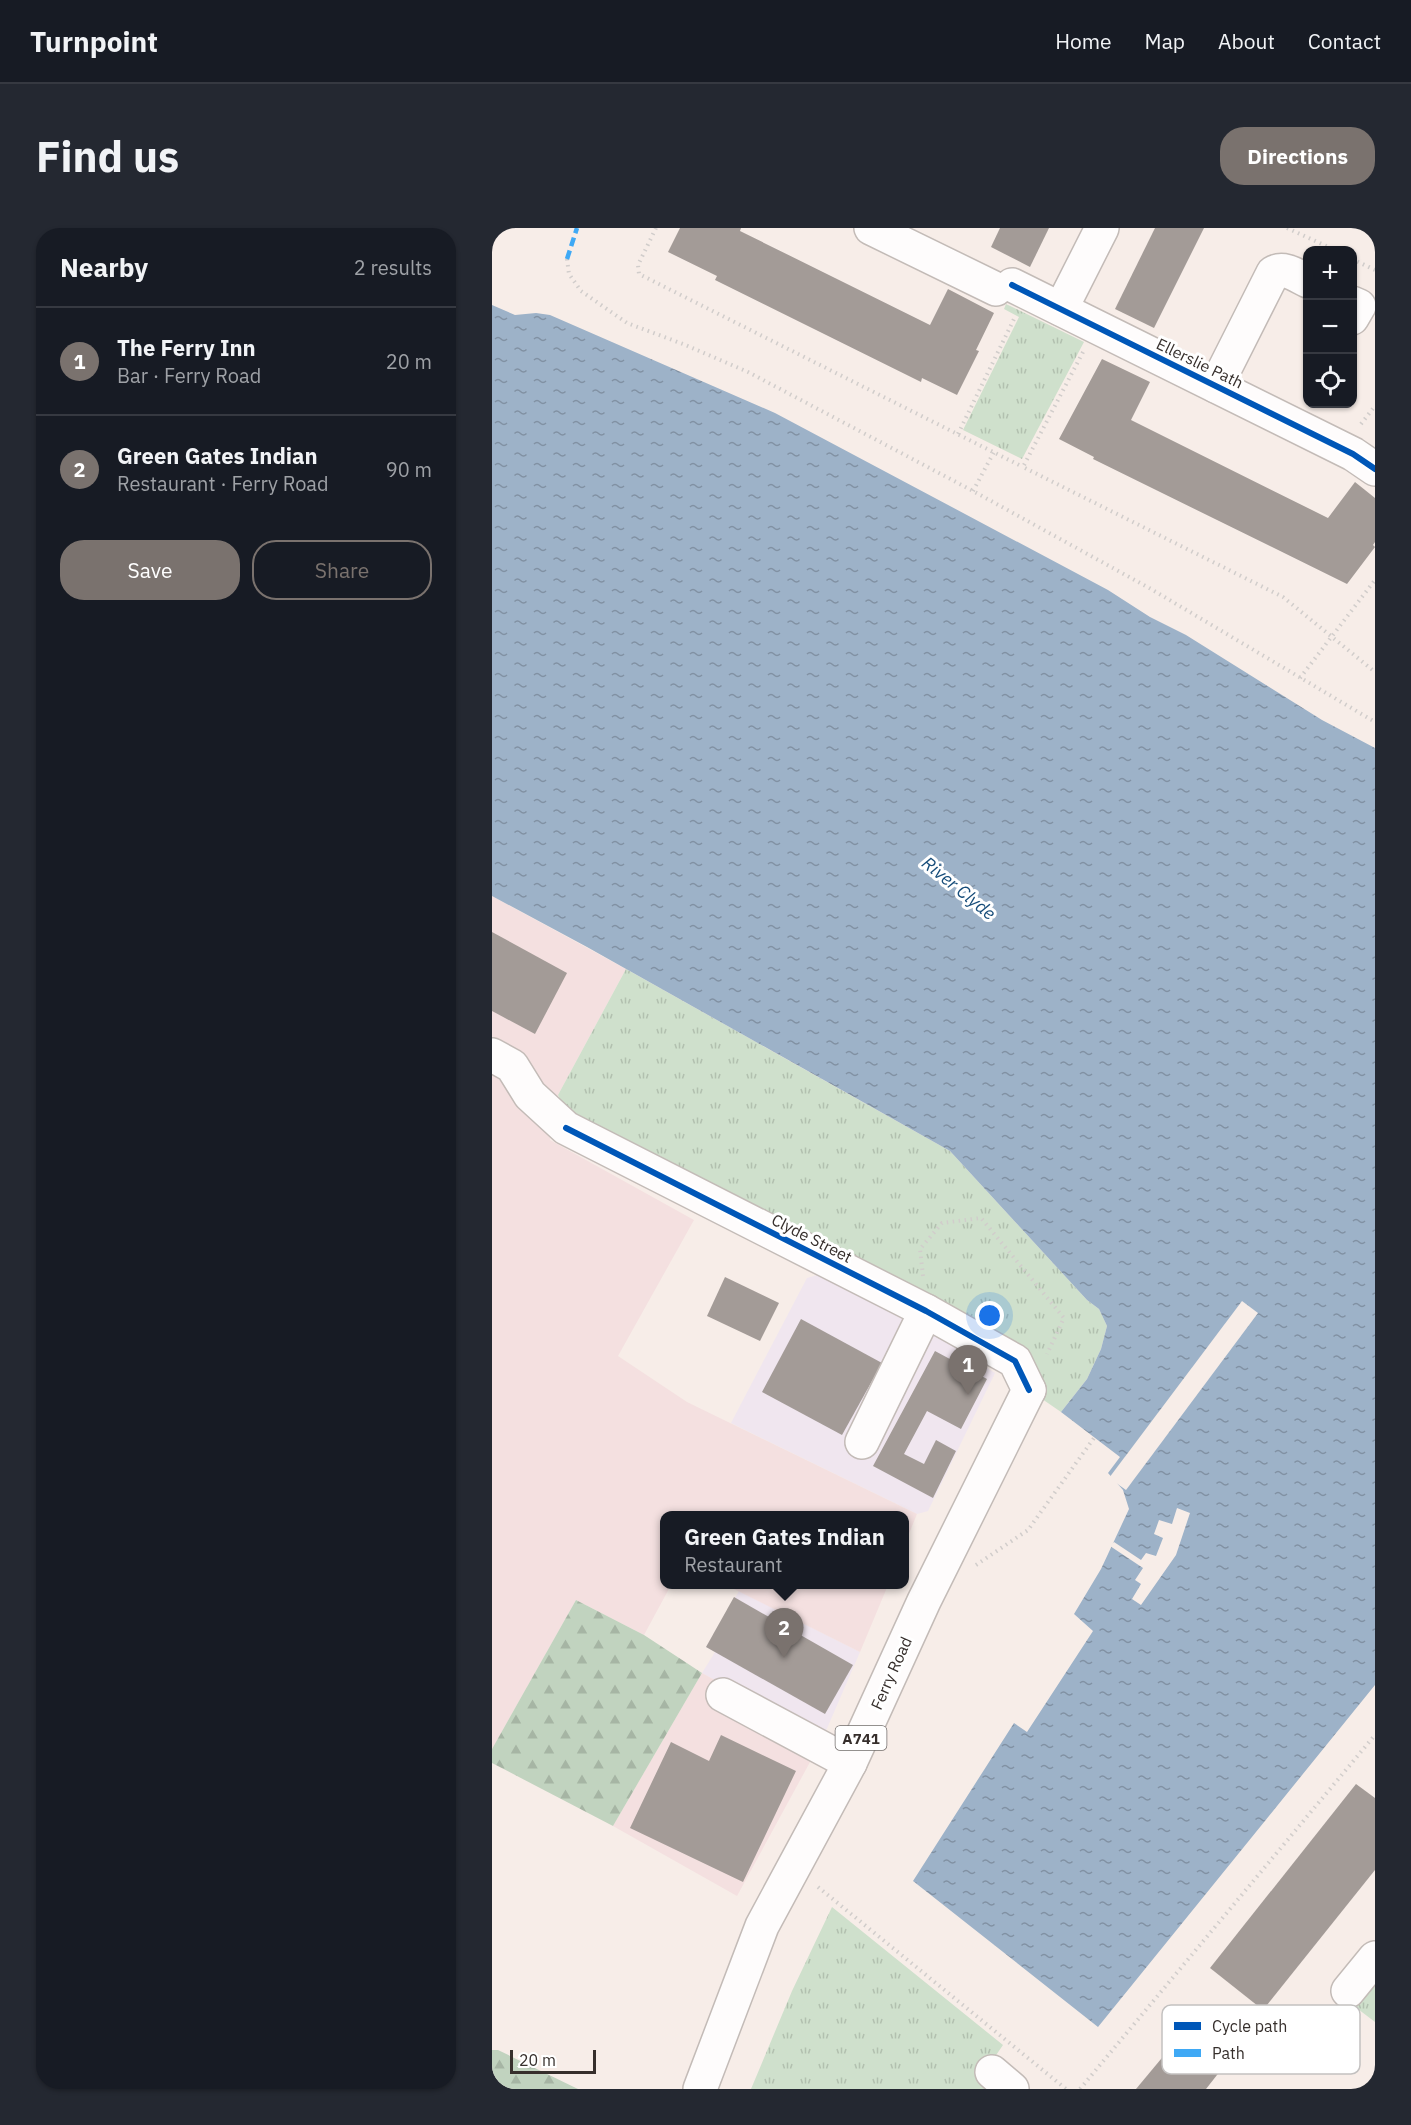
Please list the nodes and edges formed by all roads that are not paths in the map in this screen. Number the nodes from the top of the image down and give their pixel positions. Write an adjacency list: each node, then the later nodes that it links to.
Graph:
1 (871, 228): 4 (street, Ellerslie Path)
2 (1102, 228): 4 (street)
3 (1303, 279): 5 (street)
4 (1061, 309): 5 (street, Ellerslie Path)
5 (1216, 386): 6 (street, Ellerslie Path)
6 (1306, 416): 7 (street, Ellerslie Path)
7 (1375, 469)
8 (492, 1055): 9 (street, Clyde Street)
9 (926, 1311): 10 (street, Clyde Street); 11 (street)
10 (1029, 1390): 13 (street, Ferry Road / A741)
11 (862, 1442)
12 (723, 1695): 13 (street)
13 (850, 1763): 16 (street, Ferry Road / A741)
14 (1375, 1958): 15 (street)
15 (1348, 1991)
16 (700, 2089)

